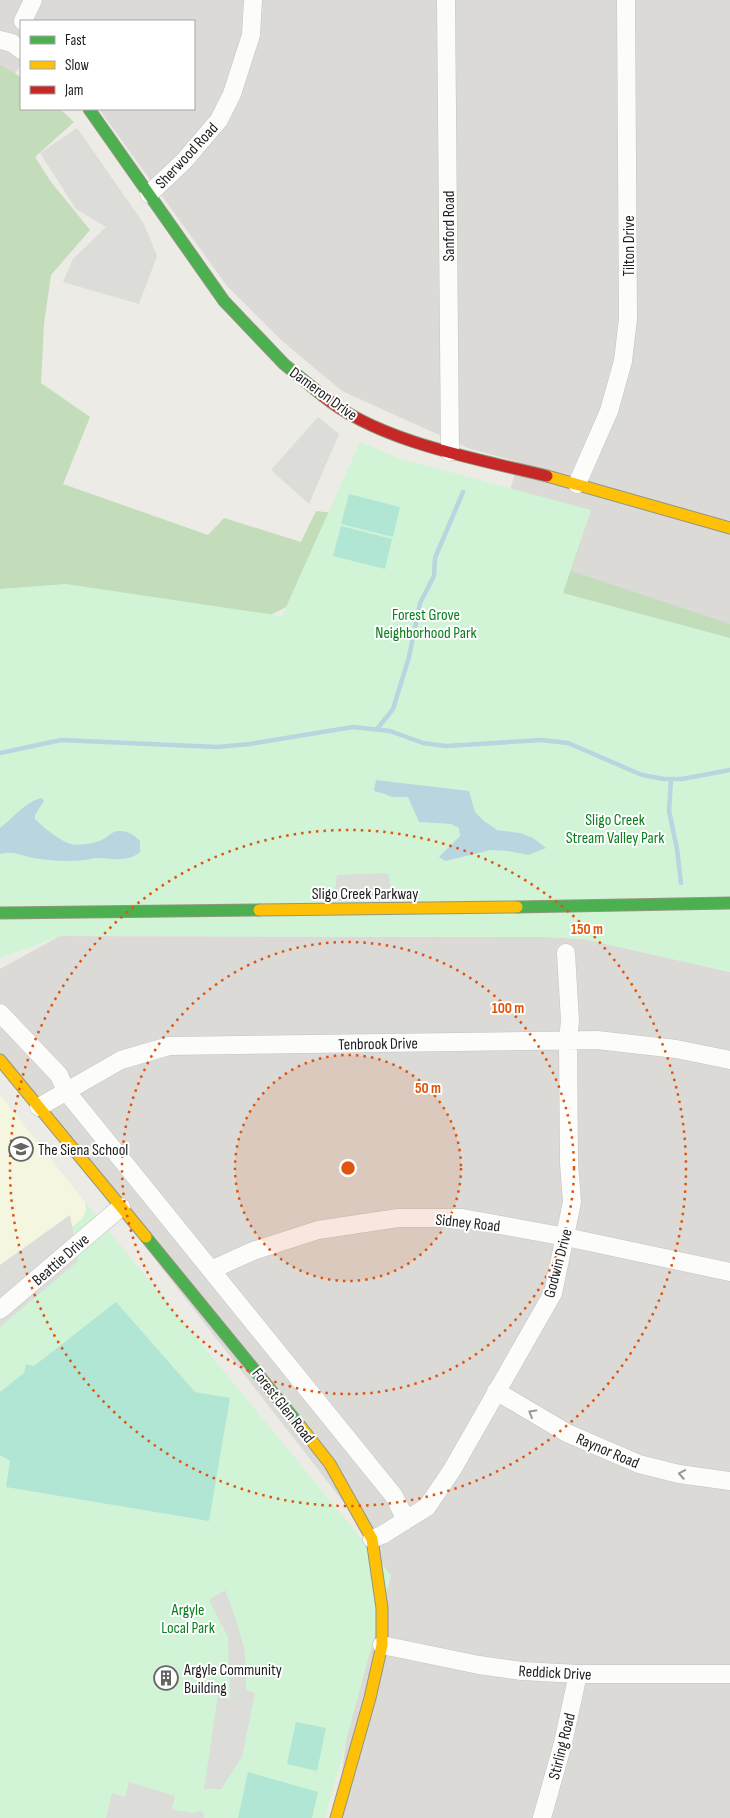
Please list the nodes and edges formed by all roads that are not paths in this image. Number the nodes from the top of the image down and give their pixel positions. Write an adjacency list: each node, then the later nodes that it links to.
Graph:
1 (33, 0): 5 (street)
2 (253, 0): 9 (street, Sherwood Road)
3 (446, 0): 10 (street, Sanford Road)
4 (626, 0): 11 (street, Tilton Drive)
5 (23, 20)
6 (20, 27): 7 (street)
7 (11, 44)
8 (90, 110): 9 (street, Dameron Drive)
9 (149, 194): 10 (street, Dameron Drive)
10 (450, 452): 11 (street, Dameron Drive)
11 (577, 484): 12 (street, Dameron Drive)
12 (730, 528)
13 (730, 903): 14 (street, Sligo Creek Parkway)
14 (0, 912)
15 (566, 954): 17 (street, Godwin Drive)
16 (0, 1013): 20 (street, Forest Glen Road)
17 (568, 1040): 19 (street, Tenbrook Drive); 20 (street, Tenbrook Drive); 23 (street, Godwin Drive)
18 (0, 1060): 21 (street, Forest Glen Road)
19 (730, 1060)
20 (66, 1091): 21 (street, Tenbrook Drive); 24 (street, Forest Glen Road)
21 (39, 1107): 22 (street, Forest Glen Road)
22 (120, 1207): 26 (street, Beattie Drive); 30 (street, Forest Glen Road)
23 (566, 1237): 24 (street, Sidney Road); 25 (street, Sidney Road); 27 (street, Godwin Drive)
24 (211, 1270): 29 (street, Forest Glen Road)
25 (730, 1272)
26 (0, 1310)
27 (496, 1391): 28 (street, Raynor Road, one-way to 27); 29 (street, Godwin Drive)
28 (730, 1481)
29 (406, 1520): 30 (street, Godwin Drive)
30 (372, 1539): 31 (street, Forest Glen Road)
31 (382, 1645): 32 (street, Reddick Drive); 34 (street, Forest Glen Road)
32 (578, 1674): 33 (street, Reddick Drive); 35 (street, Stirling Road)
33 (730, 1674)
34 (336, 1818)
35 (542, 1818)

